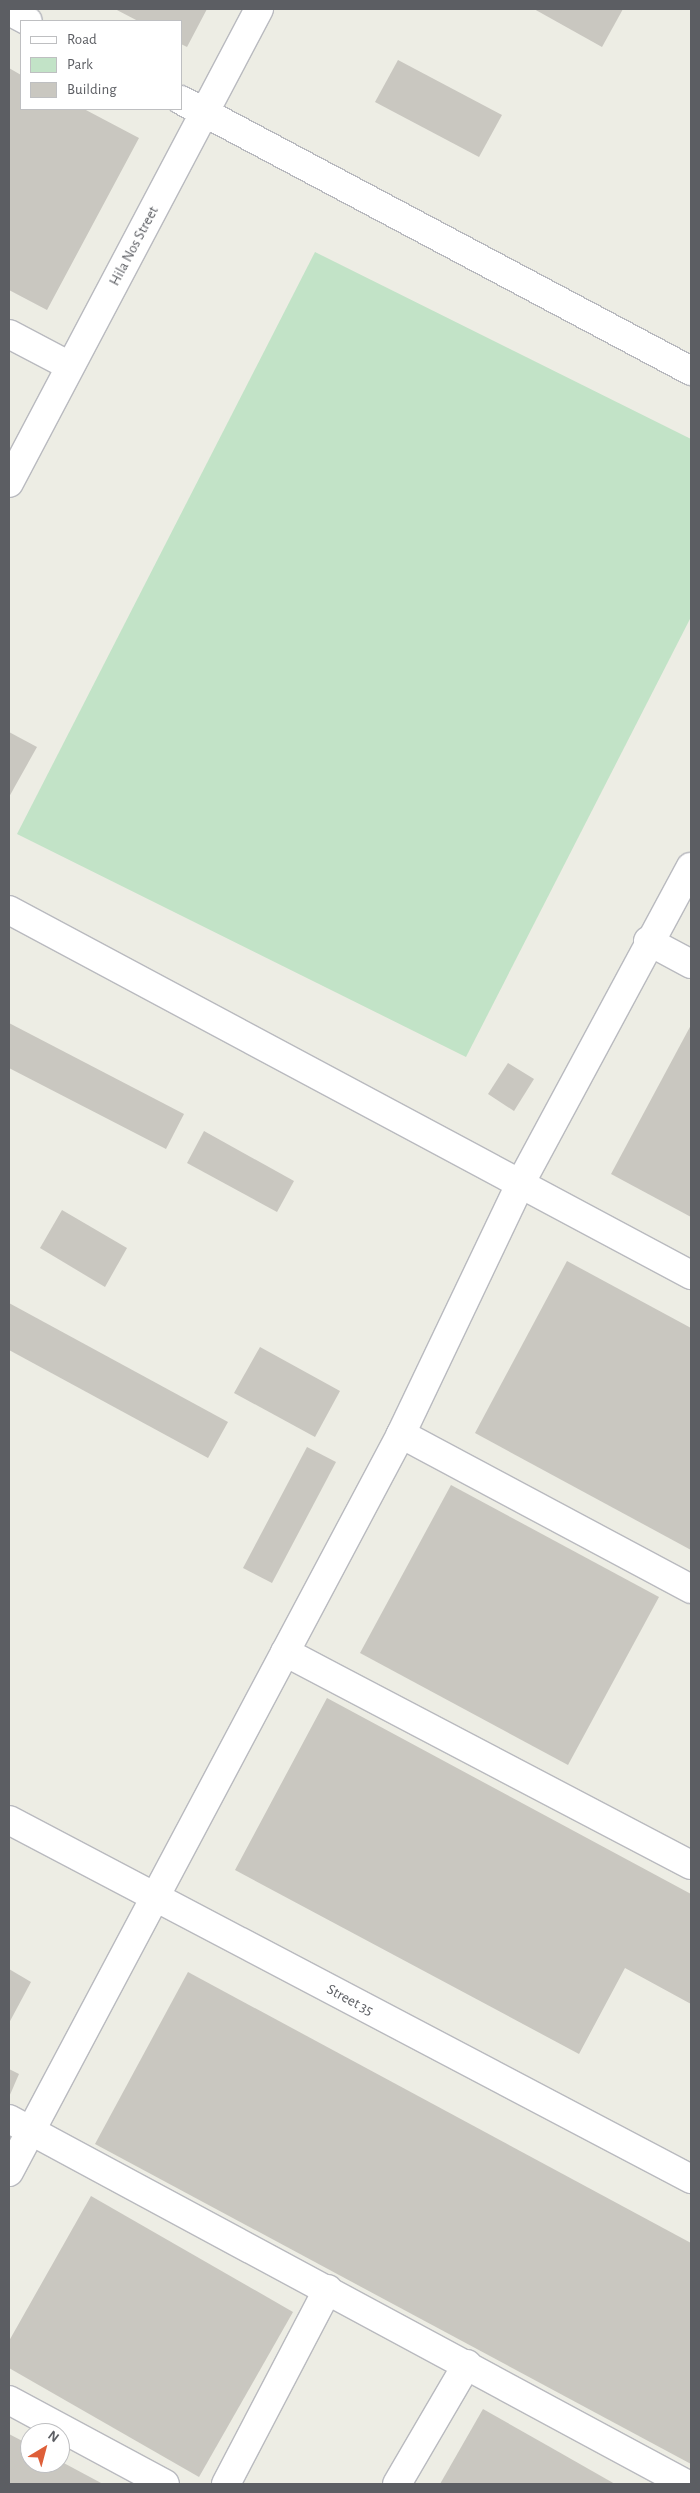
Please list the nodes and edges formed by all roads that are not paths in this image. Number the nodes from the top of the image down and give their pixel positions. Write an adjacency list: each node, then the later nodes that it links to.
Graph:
1 (258, 9): 4 (street, Hila Nos Street)
2 (9, 11): 3 (street)
3 (26, 20)
4 (193, 106): 6 (street, Hila Nos Street); 7 (street)
5 (9, 334): 6 (street)
6 (70, 366): 8 (street, Hila Nos Street)
7 (691, 371)
8 (9, 483)
9 (691, 866): 11 (street)
10 (9, 910): 13 (street)
11 (648, 941): 12 (street); 13 (street)
12 (691, 964)
13 (520, 1184): 14 (street); 15 (street)
14 (691, 1275)
15 (401, 1434): 16 (street); 17 (street)
16 (691, 1589)
17 (285, 1652): 19 (street); 20 (street)
18 (9, 1820): 20 (street, Street 35)
19 (691, 1865)
20 (152, 1896): 21 (street); 23 (street, Street 35)
21 (20, 2125): 22 (street); 24 (street)
22 (9, 2172)
23 (691, 2179)
24 (328, 2289): 25 (street); 28 (street)
25 (468, 2364): 29 (street); 30 (street)
26 (9, 2400): 27 (street)
27 (165, 2484)
28 (226, 2484)
29 (397, 2484)
30 (686, 2484)

